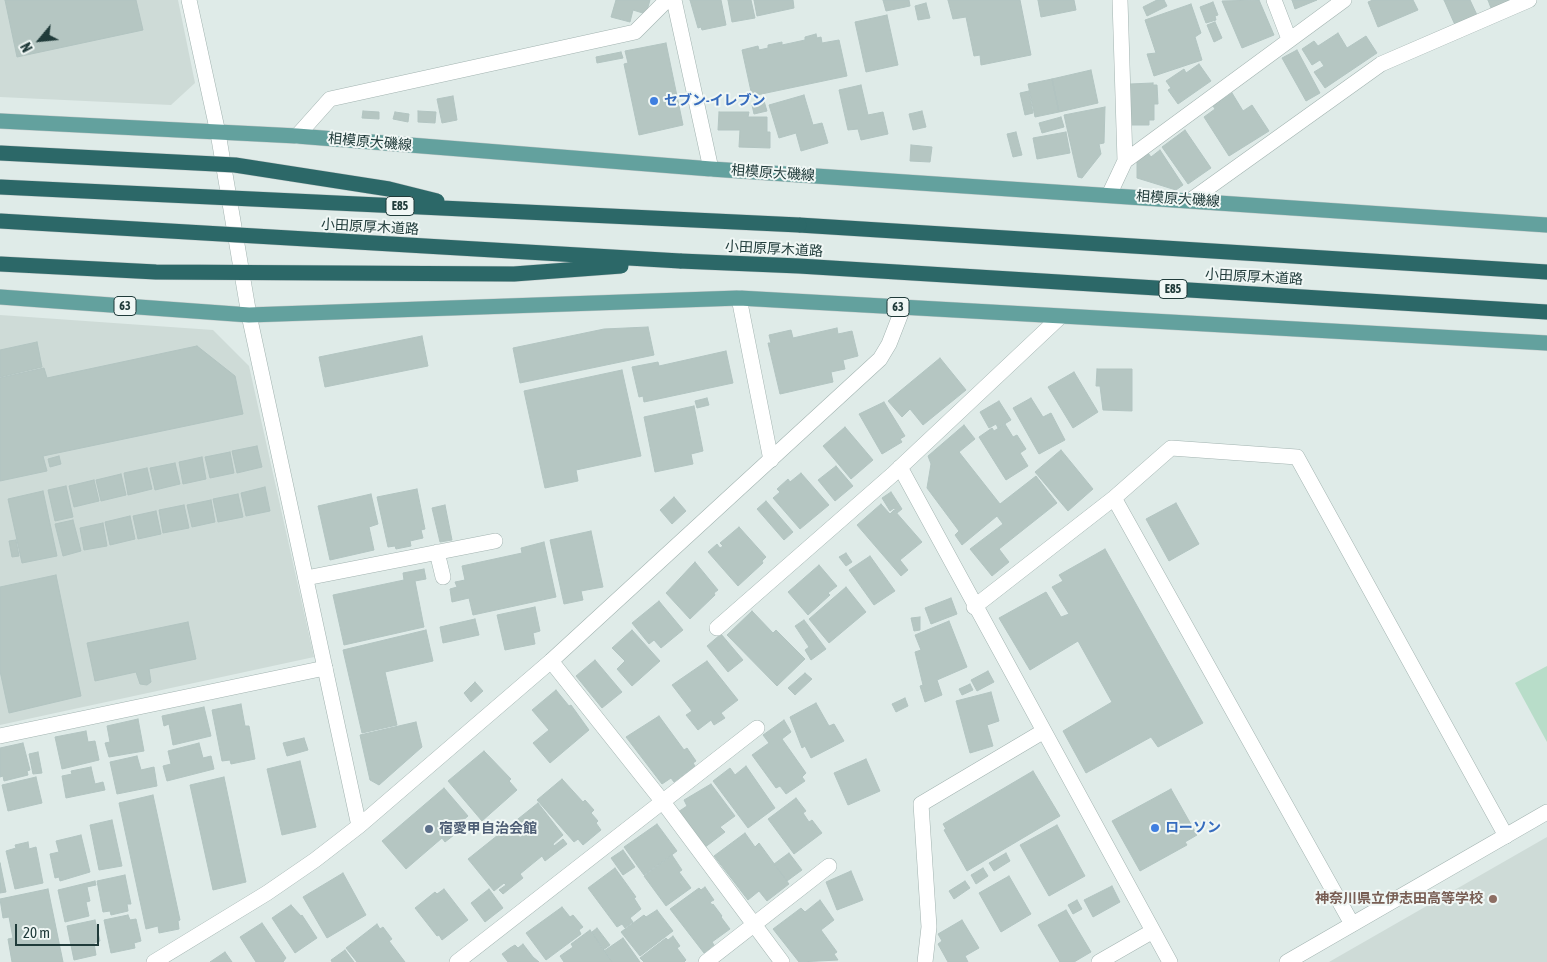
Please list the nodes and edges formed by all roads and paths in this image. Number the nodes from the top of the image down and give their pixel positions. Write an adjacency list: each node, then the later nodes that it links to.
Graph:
1 (189, 0): 10 (street)
2 (666, 0): 11 (street)
3 (674, 0): 14 (street)
4 (1120, 0): 13 (street)
5 (1274, 0): 8 (street)
6 (1344, 0): 8 (street)
7 (1529, 0): 17 (street)
8 (1289, 39): 13 (street)
9 (0, 121): 10 (main road, 相模原大磯線)
10 (218, 133): 11 (main road, 相模原大磯線); 28 (street)
11 (297, 136): 14 (main road, 相模原大磯線)
12 (0, 152): 18 (highway, bridge)
13 (1124, 161): 16 (street)
14 (710, 169): 16 (main road, 相模原大磯線)
15 (0, 187): 18 (highway, 小田原厚木道路 / E85, bridge)
16 (1109, 195): 17 (main road, 相模原大磯線)
17 (1192, 200): 20 (main road, 相模原大磯線)
18 (474, 209): 23 (highway, 小田原厚木道路 / E85, bridge)
19 (0, 221): 21 (highway, 小田原厚木道路 / E85, bridge)
20 (1547, 225)
21 (680, 261): 22 (highway, bridge); 27 (highway, 小田原厚木道路 / E85)
22 (0, 264)
23 (1547, 272)
24 (0, 297): 28 (main road, 63)
25 (739, 298): 26 (main road, 63); 28 (main road, 63); 31 (street)
26 (903, 308): 29 (main road, 63); 31 (street)
27 (1547, 312)
28 (249, 315): 37 (street)
29 (1060, 317): 30 (main road, 63); 32 (street)
30 (1547, 344)
31 (771, 460): 40 (street)
32 (900, 467): 38 (street); 39 (street)
33 (1114, 498): 38 (street); 48 (street); 51 (street)
34 (495, 541): 35 (street)
35 (437, 552): 36 (street); 37 (street)
36 (443, 577)
37 (306, 578): 41 (street)
38 (974, 606): 43 (street)
39 (717, 628)
40 (551, 661): 45 (street); 47 (street)
41 (325, 668): 44 (street); 47 (street)
42 (757, 728): 45 (street)
43 (1044, 730): 52 (street); 57 (street)
44 (0, 736)
45 (663, 802): 50 (street); 54 (street)
46 (1547, 812): 48 (street)
47 (359, 826): 53 (street)
48 (1506, 836): 51 (street)
49 (829, 866): 50 (street)
50 (754, 924): 55 (street); 56 (street)
51 (1352, 924): 60 (street)
52 (1153, 932): 58 (street); 59 (street)
53 (154, 962)
54 (457, 962)
55 (706, 962)
56 (782, 962)
57 (925, 962)
58 (1099, 962)
59 (1170, 962)
60 (1287, 962)

